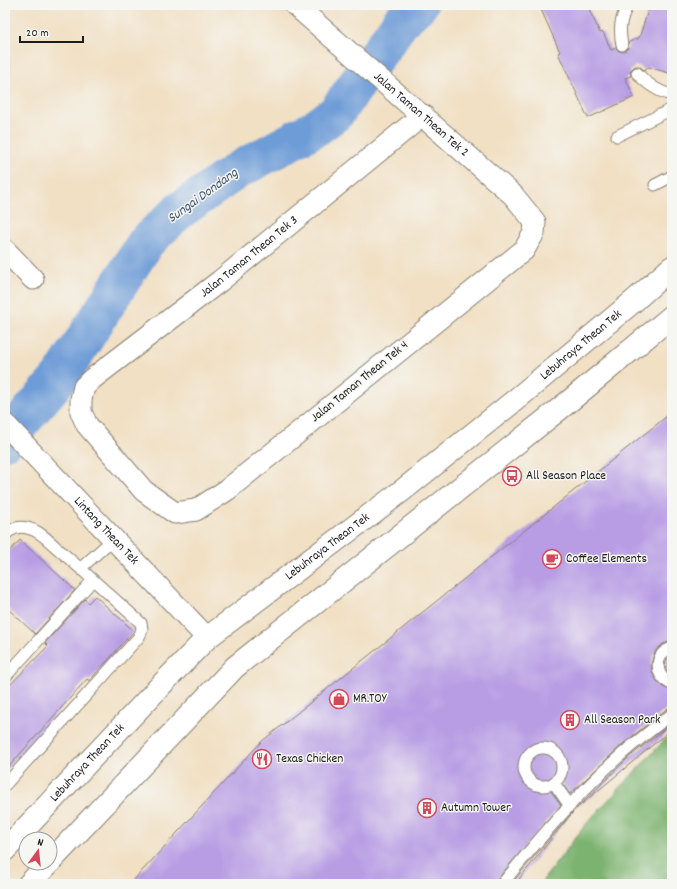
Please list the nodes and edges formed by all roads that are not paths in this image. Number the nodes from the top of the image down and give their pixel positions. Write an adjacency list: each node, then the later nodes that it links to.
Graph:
1 (295, 5): 7 (street, Jalan Taman Thean Tek 2)
2 (628, 5): 3 (lane)
3 (622, 45)
4 (636, 73): 5 (lane)
5 (672, 95)
6 (672, 109): 8 (lane)
7 (423, 115): 11 (street, Jalan Taman Thean Tek 2); 17 (street, Jalan Taman Thean Tek 3)
8 (617, 136)
9 (672, 176): 10 (lane)
10 (655, 185)
11 (534, 233): 17 (street, Jalan Taman Thean Tek 4)
12 (5, 250): 14 (street)
13 (672, 267): 22 (main road, Lebuhraya Thean Tek)
14 (33, 279)
15 (672, 316): 31 (main road)
16 (5, 424): 19 (street, Lintang Thean Tek)
17 (175, 513)
18 (5, 535): 20 (lane)
19 (113, 539): 20 (lane); 22 (street, Lintang Thean Tek)
20 (81, 568): 21 (lane)
21 (93, 580): 24 (lane); 28 (lane)
22 (207, 638): 30 (main road, Lebuhraya Thean Tek)
23 (672, 648): 25 (lane)
24 (5, 677)
25 (672, 684)
26 (672, 714): 29 (lane)
27 (554, 783): 29 (lane)
28 (5, 785)
29 (570, 806): 34 (lane)
30 (5, 850)
31 (58, 853)
32 (41, 871): 33 (main road)
33 (29, 884)
34 (502, 884)

